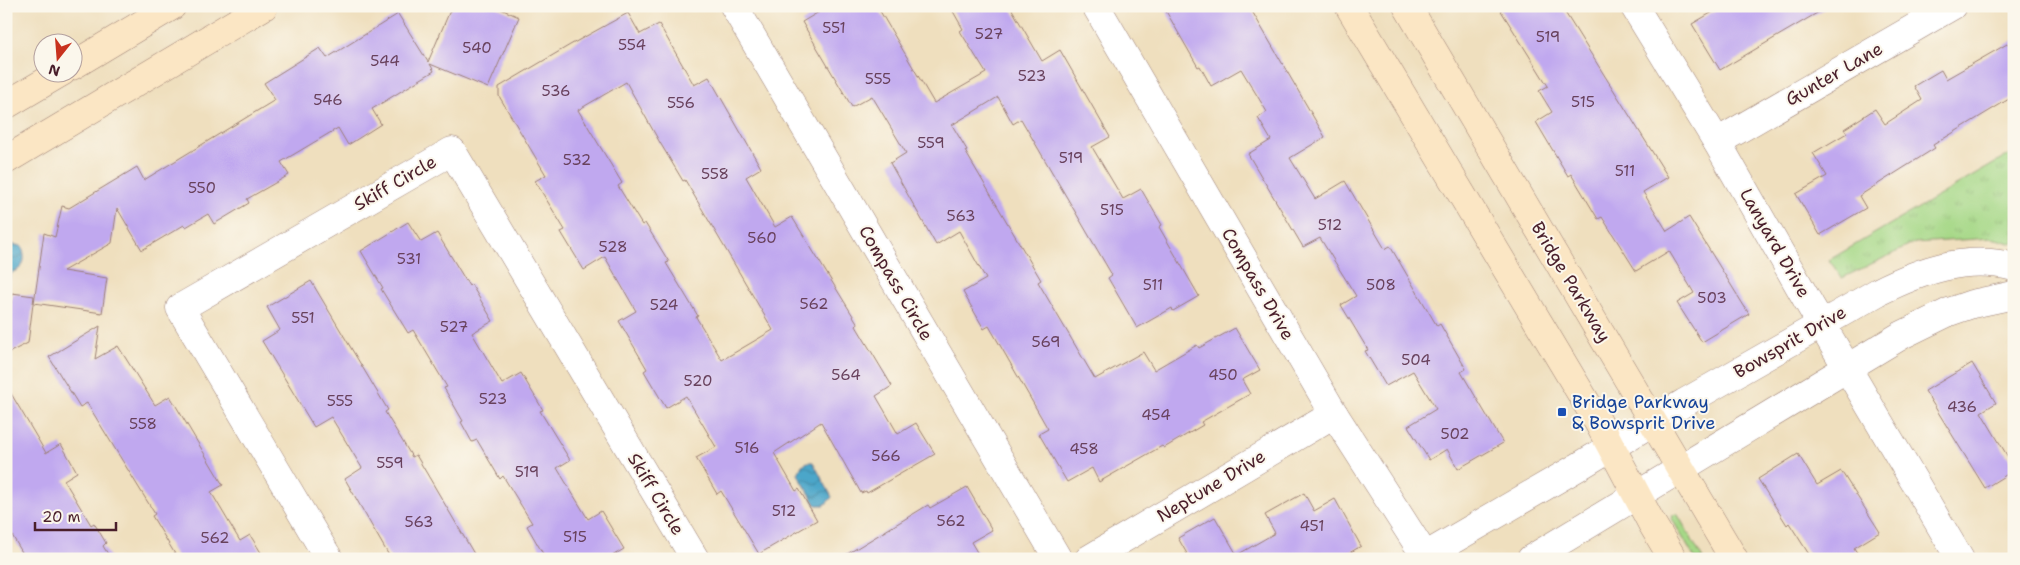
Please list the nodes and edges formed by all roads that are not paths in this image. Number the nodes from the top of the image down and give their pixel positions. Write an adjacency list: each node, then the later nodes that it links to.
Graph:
1 (172, 6): 9 (street)
2 (264, 6): 13 (street)
3 (734, 6): 26 (street, Compass Circle)
4 (1096, 6): 18 (street, Compass Drive)
5 (1350, 6): 20 (street)
6 (1407, 6): 19 (street, Bridge Parkway)
7 (1634, 6): 12 (street, Lanyard Drive)
8 (1952, 6): 12 (street, Gunter Lane)
9 (82, 60)
10 (45, 82): 11 (street)
11 (6, 105)
12 (1717, 142): 16 (street, Lanyard Drive)
13 (6, 160)
14 (2014, 267): 16 (street, Bowsprit Drive)
15 (2014, 295): 17 (street)
16 (1821, 323): 17 (street, Lanyard Drive); 19 (street, Bowsprit Drive)
17 (1848, 368): 21 (street); 31 (street, Lanyard Drive)
18 (1334, 414): 23 (street, Compass Drive); 27 (street, Neptune Drive)
19 (1653, 422): 20 (street, Bowsprit Drive); 21 (street, Bridge Parkway)
20 (1612, 446): 22 (street); 23 (street, Bowsprit Drive)
21 (1681, 468): 22 (street); 30 (street, Bridge Parkway)
22 (1638, 494): 28 (street); 29 (street)
23 (1426, 558)
24 (329, 559): 25 (street, Skiff Circle)
25 (695, 559)
26 (1058, 559)
27 (1089, 559)
28 (1531, 559)
29 (1673, 559)
30 (1734, 559)
31 (1960, 559)

